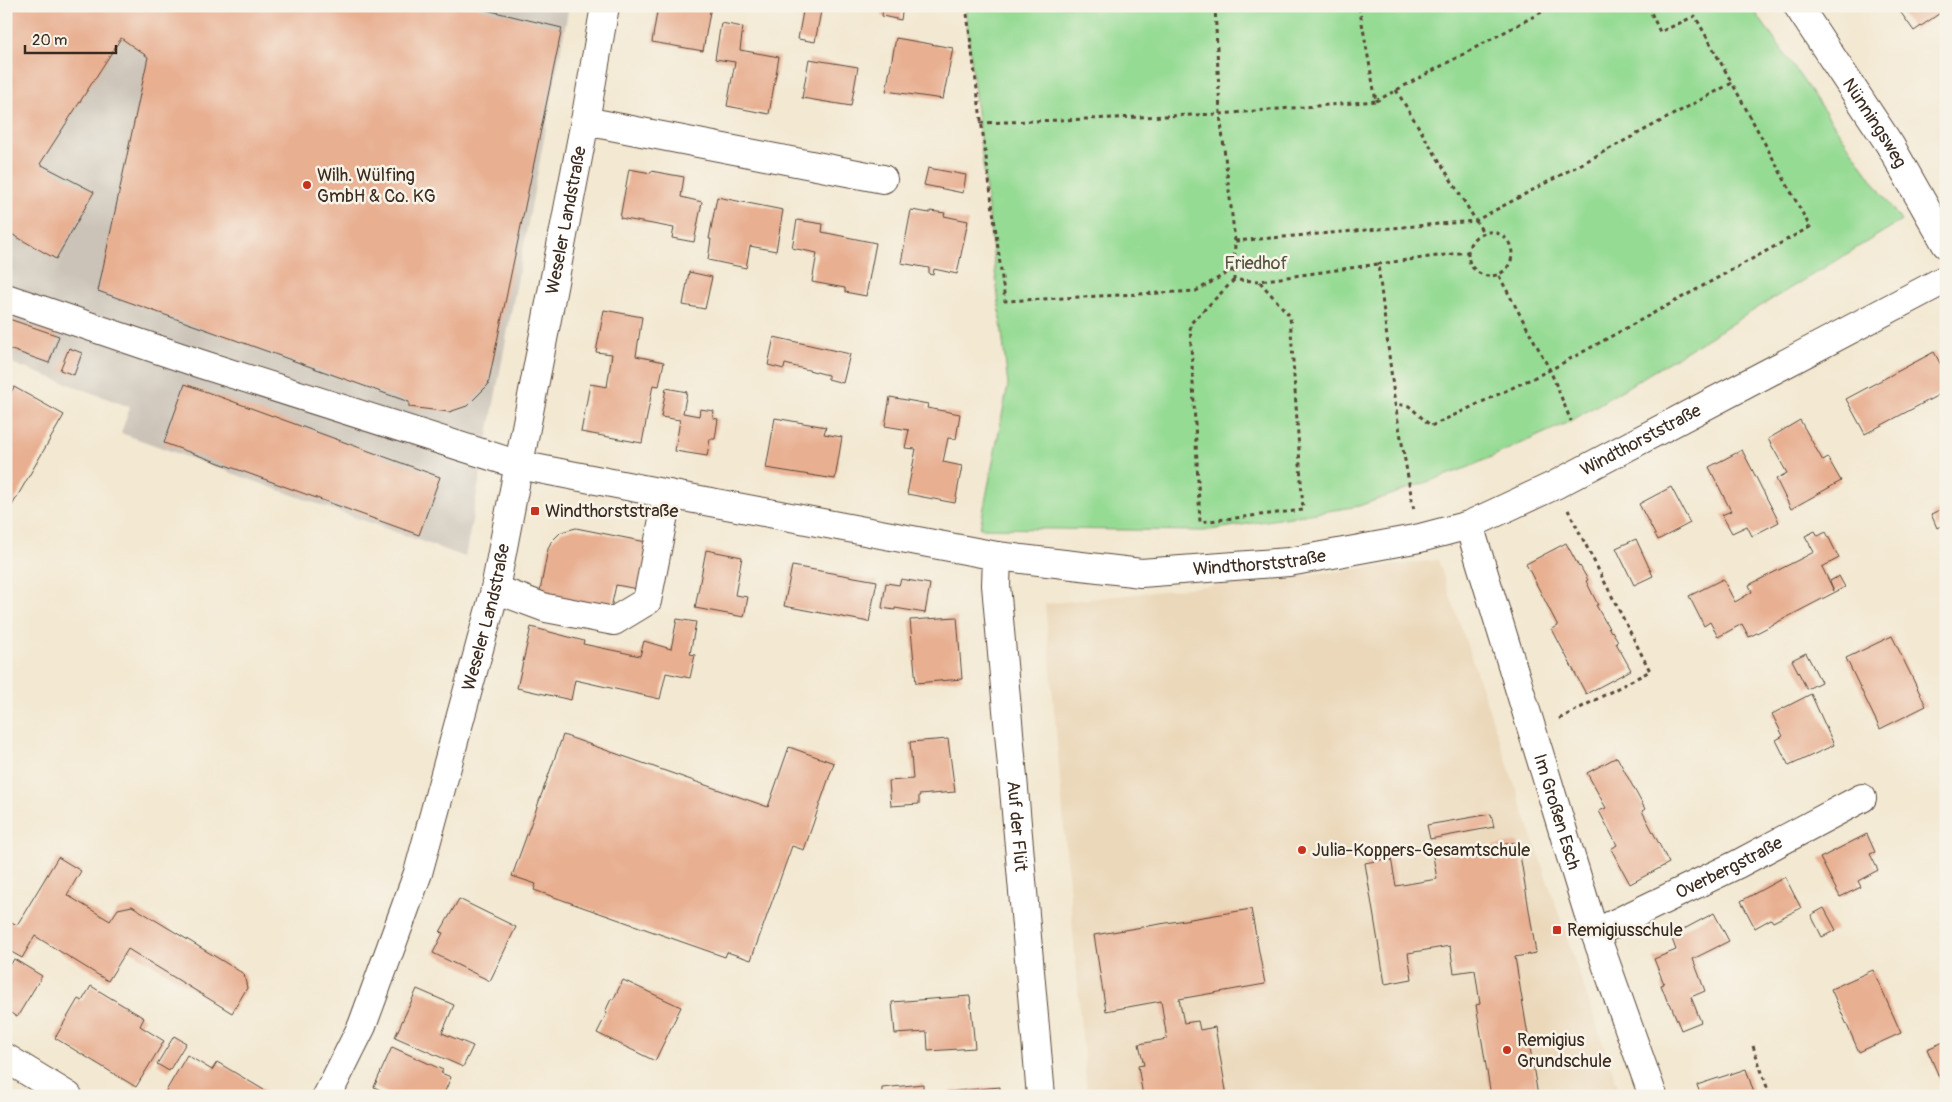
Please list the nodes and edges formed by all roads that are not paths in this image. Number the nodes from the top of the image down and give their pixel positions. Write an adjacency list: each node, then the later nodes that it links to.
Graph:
1 (605, 6): 3 (street, Weseler Landstraße)
2 (1798, 6): 5 (street, Nünningsweg)
3 (585, 121): 4 (street, Weseler Landstraße); 8 (street, Weseler Landstraße)
4 (883, 179)
5 (1946, 244)
6 (1946, 279): 10 (street, Windthorststraße)
7 (6, 298): 8 (street, Windthorststraße)
8 (519, 464): 9 (street, Windthorststraße); 12 (street, Weseler Landstraße)
9 (668, 494): 11 (street, Windthorststraße); 12 (street)
10 (1469, 525): 11 (street, Windthorststraße); 14 (street, Im Großen Esch)
11 (997, 556): 18 (street, Auf der Flüt)
12 (495, 589): 17 (street, Weseler Landstraße)
13 (1862, 798): 14 (street, Overbergstraße)
14 (1595, 934): 19 (street, Im Großen Esch)
15 (6, 1058): 16 (street)
16 (68, 1096)
17 (327, 1096)
18 (1042, 1096)
19 (1653, 1096)

